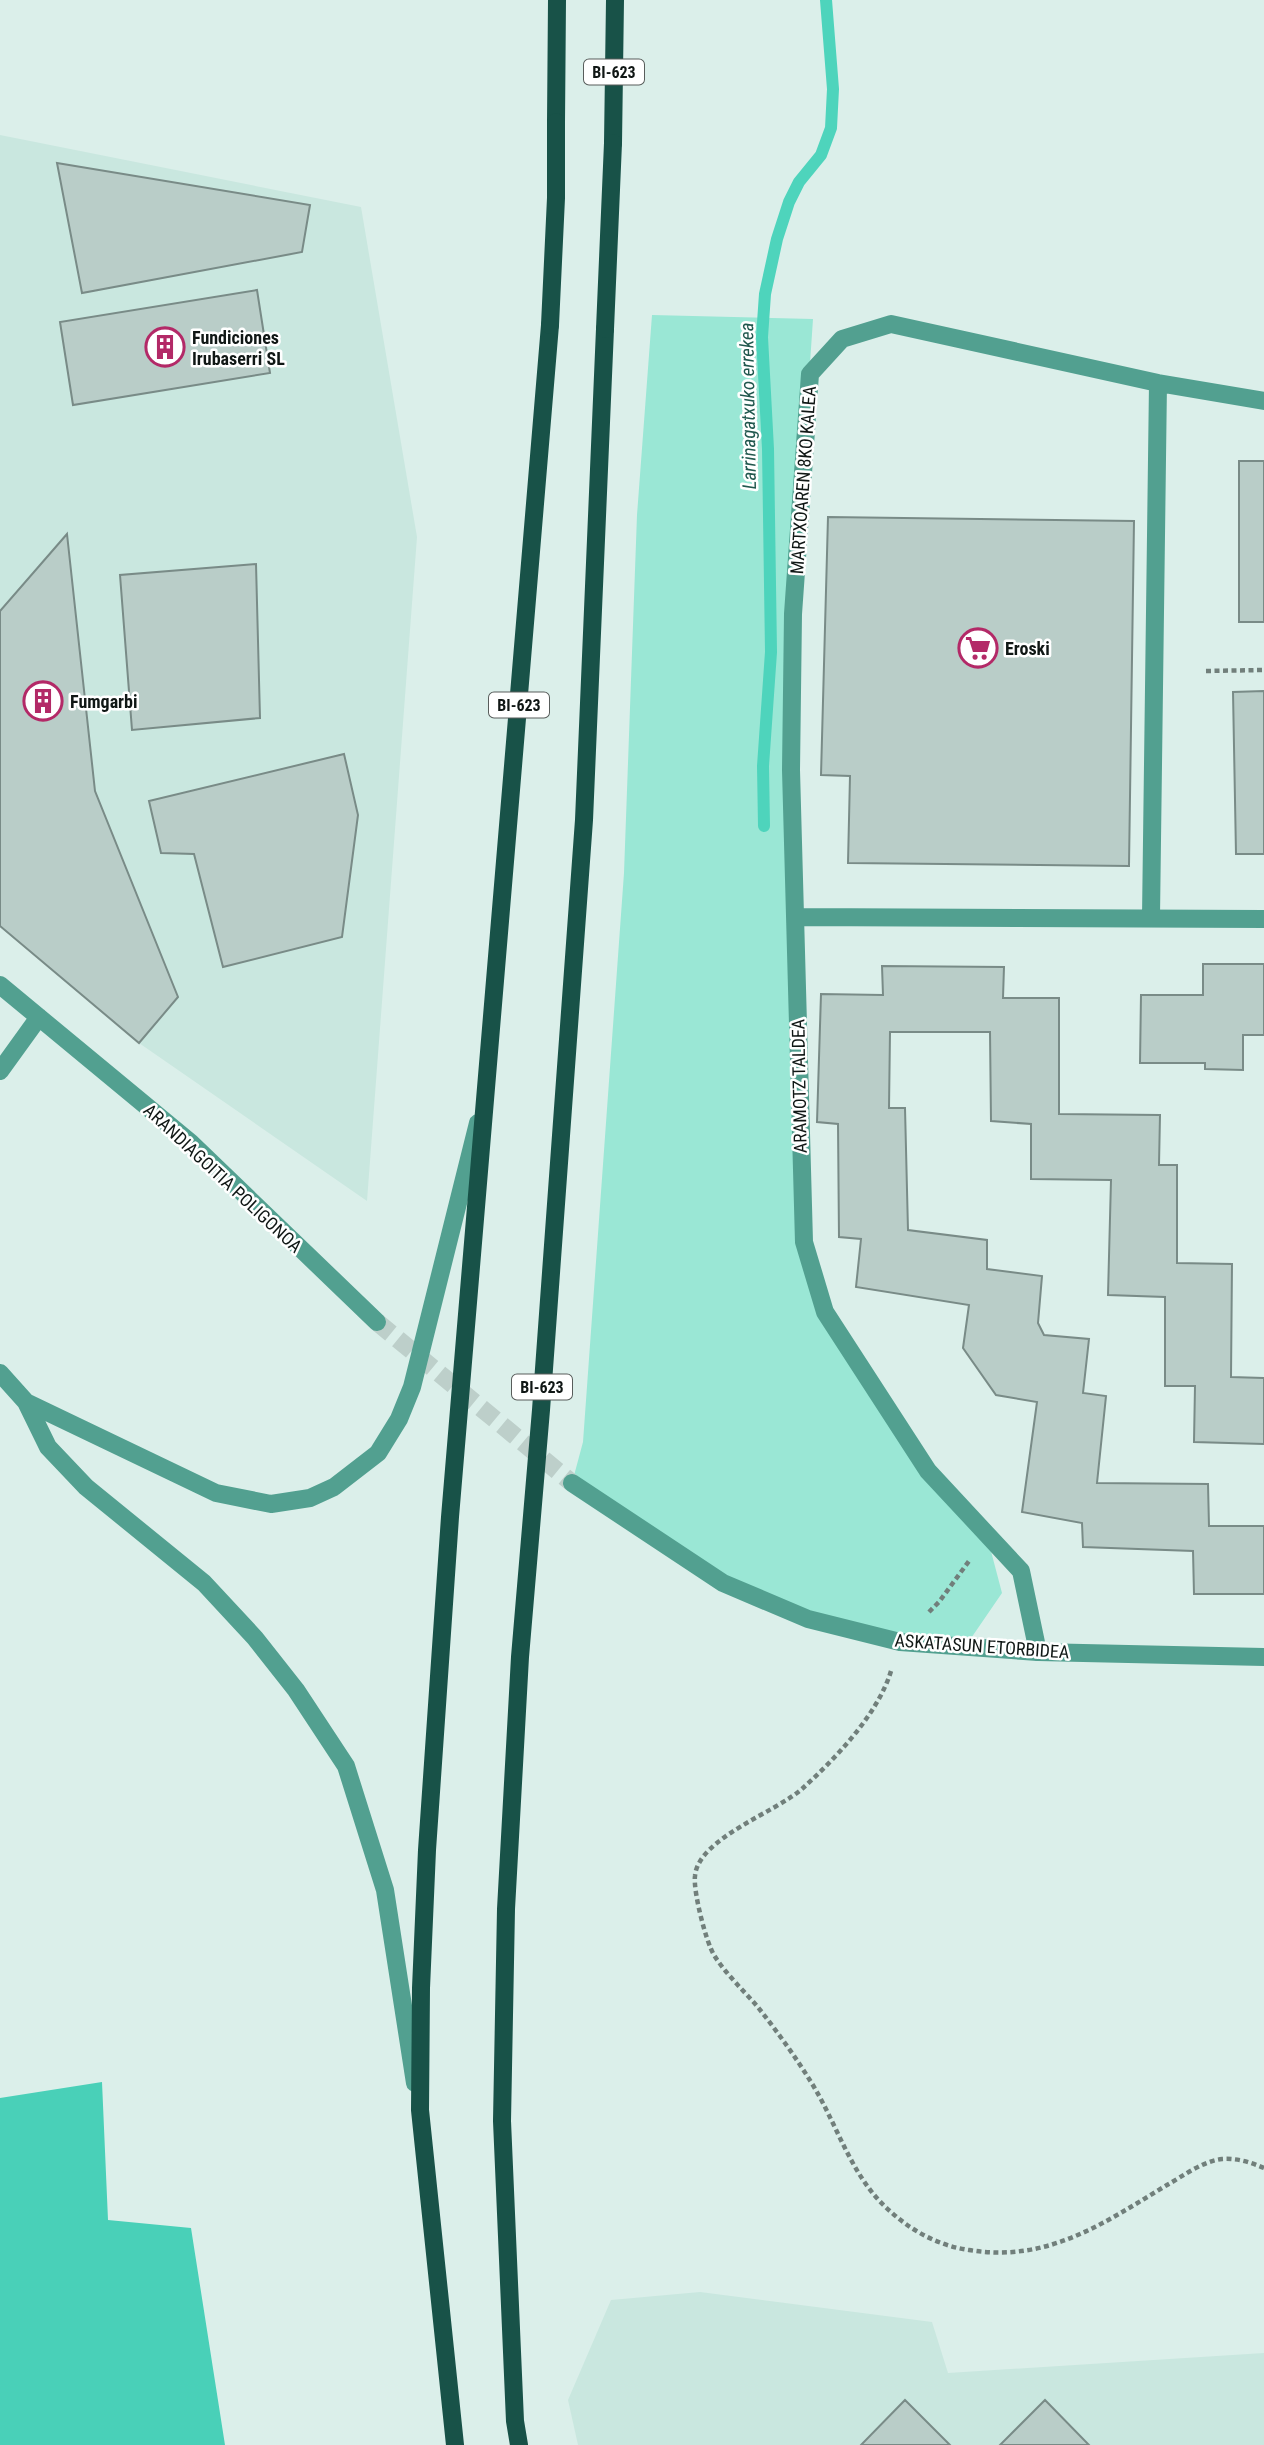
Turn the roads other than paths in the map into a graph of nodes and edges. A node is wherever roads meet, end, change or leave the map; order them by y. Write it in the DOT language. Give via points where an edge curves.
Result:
graph roads {
  1 [pos="557,0"];
  2 [pos="615,0"];
  3 [pos="1158,383"];
  4 [pos="1264,401"];
  5 [pos="796,916"];
  6 [pos="1151,917"];
  7 [pos="1264,919"];
  8 [pos="0,985"];
  9 [pos="39,1017"];
  10 [pos="0,1071"];
  11 [pos="487,1086"];
  12 [pos="377,1322"];
  13 [pos="0,1373"];
  14 [pos="26,1402"];
  15 [pos="572,1483"];
  16 [pos="1038,1652"];
  17 [pos="1264,1657"];
  18 [pos="420,2110"];
  19 [pos="454,2441"];
  20 [pos="519,2445"];
  1 -- 11 [label="main road, BI-623, bridge" via="550,325"];
  2 -- 20 [label="main road, BI-623, bridge" via="584,820 520,1657 506,1909 502,2121"];
  3 -- 4 [label="street, MARTXOAREN 8KO KALEA"];
  3 -- 5 [label="street, MARTXOAREN 8KO KALEA" via="891,324 842,339 810,374 793,614 791,770"];
  3 -- 6 [label="street"];
  5 -- 6 [label="street"];
  5 -- 16 [label="street, ARAMOTZ TALDEA" via="804,1242 821,1300 928,1471 1021,1571"];
  6 -- 7 [label="street"];
  8 -- 9 [label="street, ARANDIAGOITIA POLIGONOA"];
  9 -- 10 [label="street"];
  9 -- 12 [label="street, ARANDIAGOITIA POLIGONOA" via="191,1143"];
  11 -- 14 [label="street" via="412,1388 400,1419 378,1453 334,1487 310,1498 271,1504 216,1493"];
  11 -- 18 [label="main road, BI-623" via="428,1836"];
  13 -- 14 [label="street"];
  14 -- 18 [label="street" via="48,1447 86,1487 204,1583 255,1638 296,1690 345,1766 385,1890"];
  15 -- 16 [label="street, ASKATASUN ETORBIDEA" via="723,1583 808,1619 900,1642"];
  16 -- 17 [label="street, ASKATASUN ETORBIDEA"];
  18 -- 19 [label="main road, BI-623"];
}
